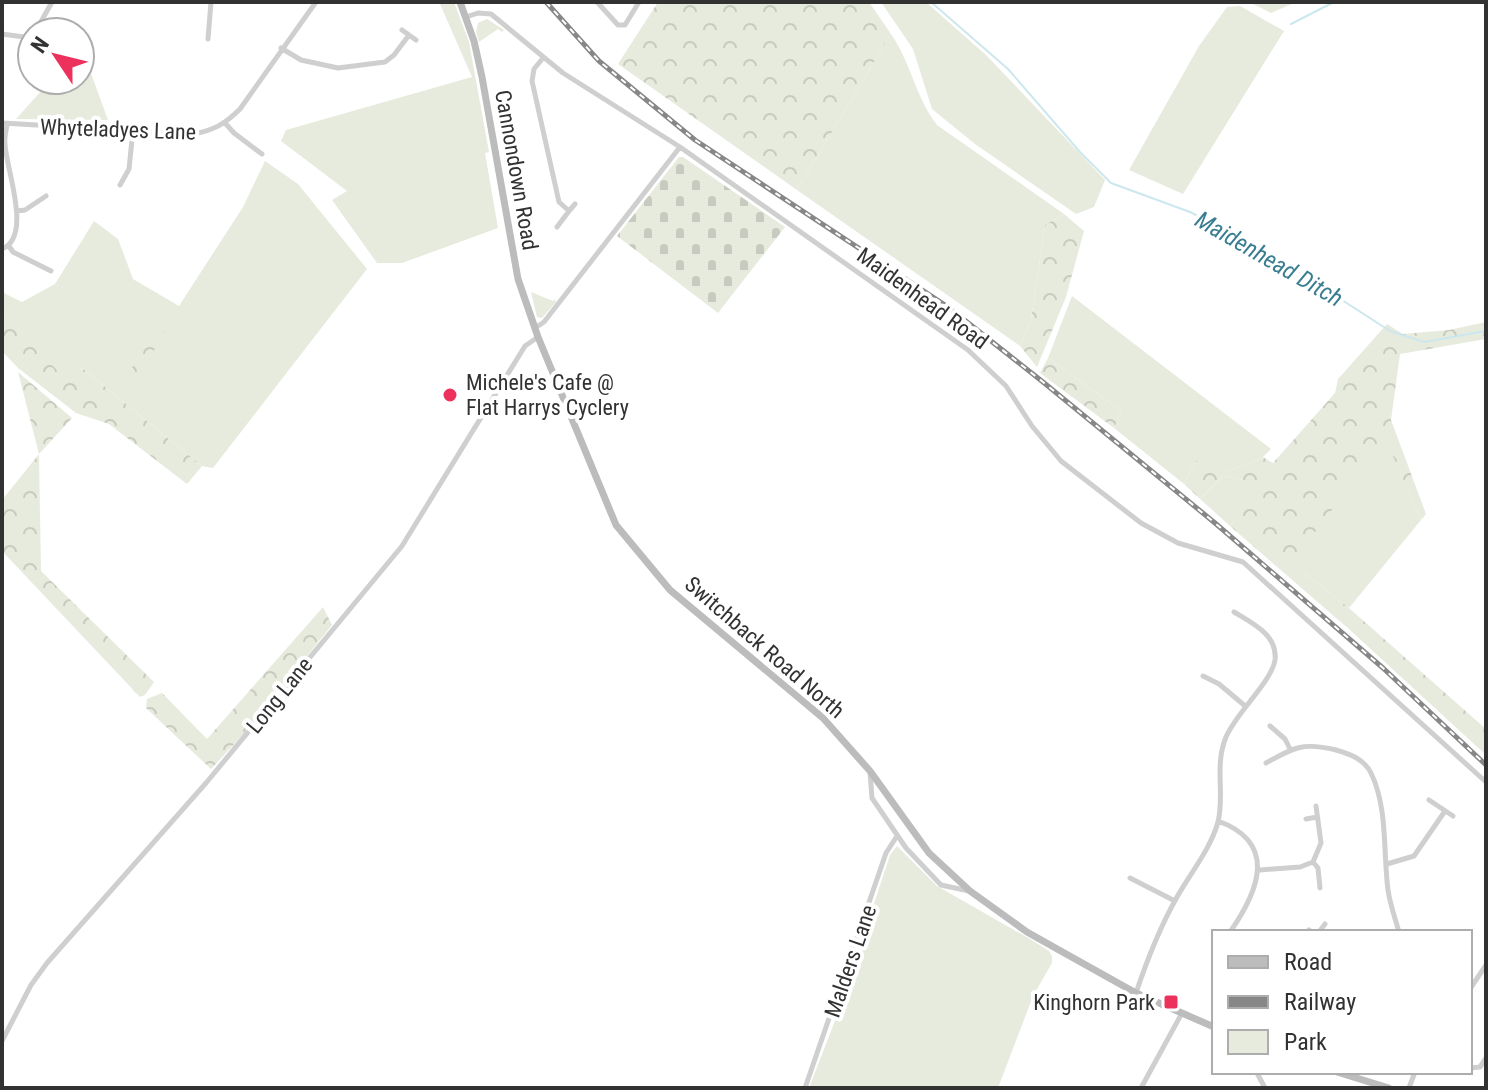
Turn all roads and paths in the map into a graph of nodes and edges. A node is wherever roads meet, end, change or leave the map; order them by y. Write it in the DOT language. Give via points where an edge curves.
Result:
graph roads {
  1 [pos="52,2"];
  2 [pos="211,2"];
  3 [pos="316,2"];
  4 [pos="460,2"];
  5 [pos="597,2"];
  6 [pos="639,2"];
  7 [pos="466,17"];
  8 [pos="402,30"];
  9 [pos="2,34"];
  10 [pos="409,35"];
  11 [pos="208,39"];
  12 [pos="416,40"];
  13 [pos="281,48"];
  14 [pos="543,58"];
  15 [pos="225,123"];
  16 [pos="5,124"];
  17 [pos="133,130"];
  18 [pos="680,147"];
  19 [pos="262,154"];
  20 [pos="120,185"];
  21 [pos="46,196"];
  22 [pos="575,204"];
  23 [pos="17,211"];
  24 [pos="569,211"];
  25 [pos="557,227"];
  26 [pos="5,248"];
  27 [pos="51,271"];
  28 [pos="534,328"];
  29 [pos="538,337"];
  30 [pos="1234,612"];
  31 [pos="1203,676"];
  32 [pos="1244,705"];
  33 [pos="1270,726"];
  34 [pos="1290,749"];
  35 [pos="1266,763"];
  36 [pos="870,771"];
  37 [pos="1486,782"];
  38 [pos="1429,800"];
  39 [pos="1316,806"];
  40 [pos="1445,811"];
  41 [pos="1453,816"];
  42 [pos="1317,817"];
  43 [pos="1306,819"];
  44 [pos="1218,821"];
  45 [pos="897,836"];
  46 [pos="1313,862"];
  47 [pos="1387,864"];
  48 [pos="1260,870"];
  49 [pos="1130,878"];
  50 [pos="1320,888"];
  51 [pos="970,891"];
  52 [pos="1175,901"];
  53 [pos="1325,924"];
  54 [pos="1232,930"];
  55 [pos="1320,930"];
  56 [pos="1398,930"];
  57 [pos="1486,965"];
  58 [pos="1472,986"];
  59 [pos="1136,993"];
  60 [pos="1182,1013"];
  61 [pos="1212,1026"];
  62 [pos="2,1041"];
  63 [pos="1344,1074"];
  64 [pos="805,1088"];
  65 [pos="1141,1088"];
  66 [pos="1389,1088"];
  1 -- 9 [label="street" via="38,27 24,37"];
  2 -- 11 [label="street"];
  3 -- 13 [label="street, Whyteladyes Lane"];
  4 -- 7 [label="main road"];
  5 -- 6 [label="street" via="618,25 625,25"];
  7 -- 14 [label="street, Maidenhead Road" via="491,14"];
  7 -- 28 [label="main road, Cannondown Road" via="482,77 518,279"];
  8 -- 10 [label="street"];
  10 -- 12 [label="street"];
  10 -- 13 [label="street" via="385,62 338,68 301,60"];
  13 -- 15 [label="street, Whyteladyes Lane"];
  14 -- 18 [label="street, Maidenhead Road"];
  14 -- 24 [label="street" via="532,81 559,202"];
  15 -- 17 [label="street, Whyteladyes Lane" via="194,134"];
  15 -- 19 [label="street"];
  16 -- 17 [label="street, Whyteladyes Lane"];
  16 -- 23 [label="street"];
  17 -- 20 [label="street" via="129,169"];
  18 -- 28 [label="street" via="544,322"];
  18 -- 37 [label="street, Maidenhead Road" via="968,350 1006,386 1061,461 1108,499 1178,543 1243,562"];
  21 -- 23 [label="street"];
  22 -- 24 [label="street"];
  23 -- 26 [label="street" via="15,237"];
  24 -- 25 [label="street"];
  26 -- 27 [label="street"];
  28 -- 29 [label="main road, Switchback Road North"];
  29 -- 36 [label="main road, Switchback Road North" via="616,525 670,590 823,718"];
  29 -- 62 [label="street, Long Lane" via="525,346 402,546 206,783 47,963"];
  30 -- 32 [label="street" via="1262,630 1273,643 1275,659 1271,673"];
  31 -- 32 [label="street"];
  32 -- 44 [label="street" via="1225,738 1218,769"];
  33 -- 34 [label="street"];
  34 -- 35 [label="street"];
  34 -- 47 [label="street" via="1310,744 1350,754 1371,772"];
  36 -- 45 [label="street" via="872,798"];
  36 -- 51 [label="main road, Switchback Road North" via="929,853"];
  38 -- 40 [label="street"];
  39 -- 42 [label="street"];
  40 -- 41 [label="street"];
  40 -- 47 [label="street" via="1414,856"];
  42 -- 43 [label="street"];
  42 -- 46 [label="street" via="1321,843"];
  44 -- 48 [label="street" via="1245,837"];
  44 -- 52 [label="street"];
  45 -- 51 [label="street" via="941,885"];
  45 -- 64 [label="street, Malders Lane" via="886,853"];
  46 -- 48 [label="street"];
  46 -- 50 [label="street"];
  47 -- 56 [label="street"];
  48 -- 54 [label="street"];
  49 -- 52 [label="street"];
  51 -- 59 [label="main road, Switchback Road North" via="1027,932"];
  52 -- 59 [label="street"];
  53 -- 55 [label="street"];
  57 -- 58 [label="street"];
  59 -- 60 [label="main road, Switchback Road North"];
  60 -- 61 [label="main road, Switchback Road North"];
  60 -- 65 [label="street"];
  63 -- 66 [label="main road"];
}
